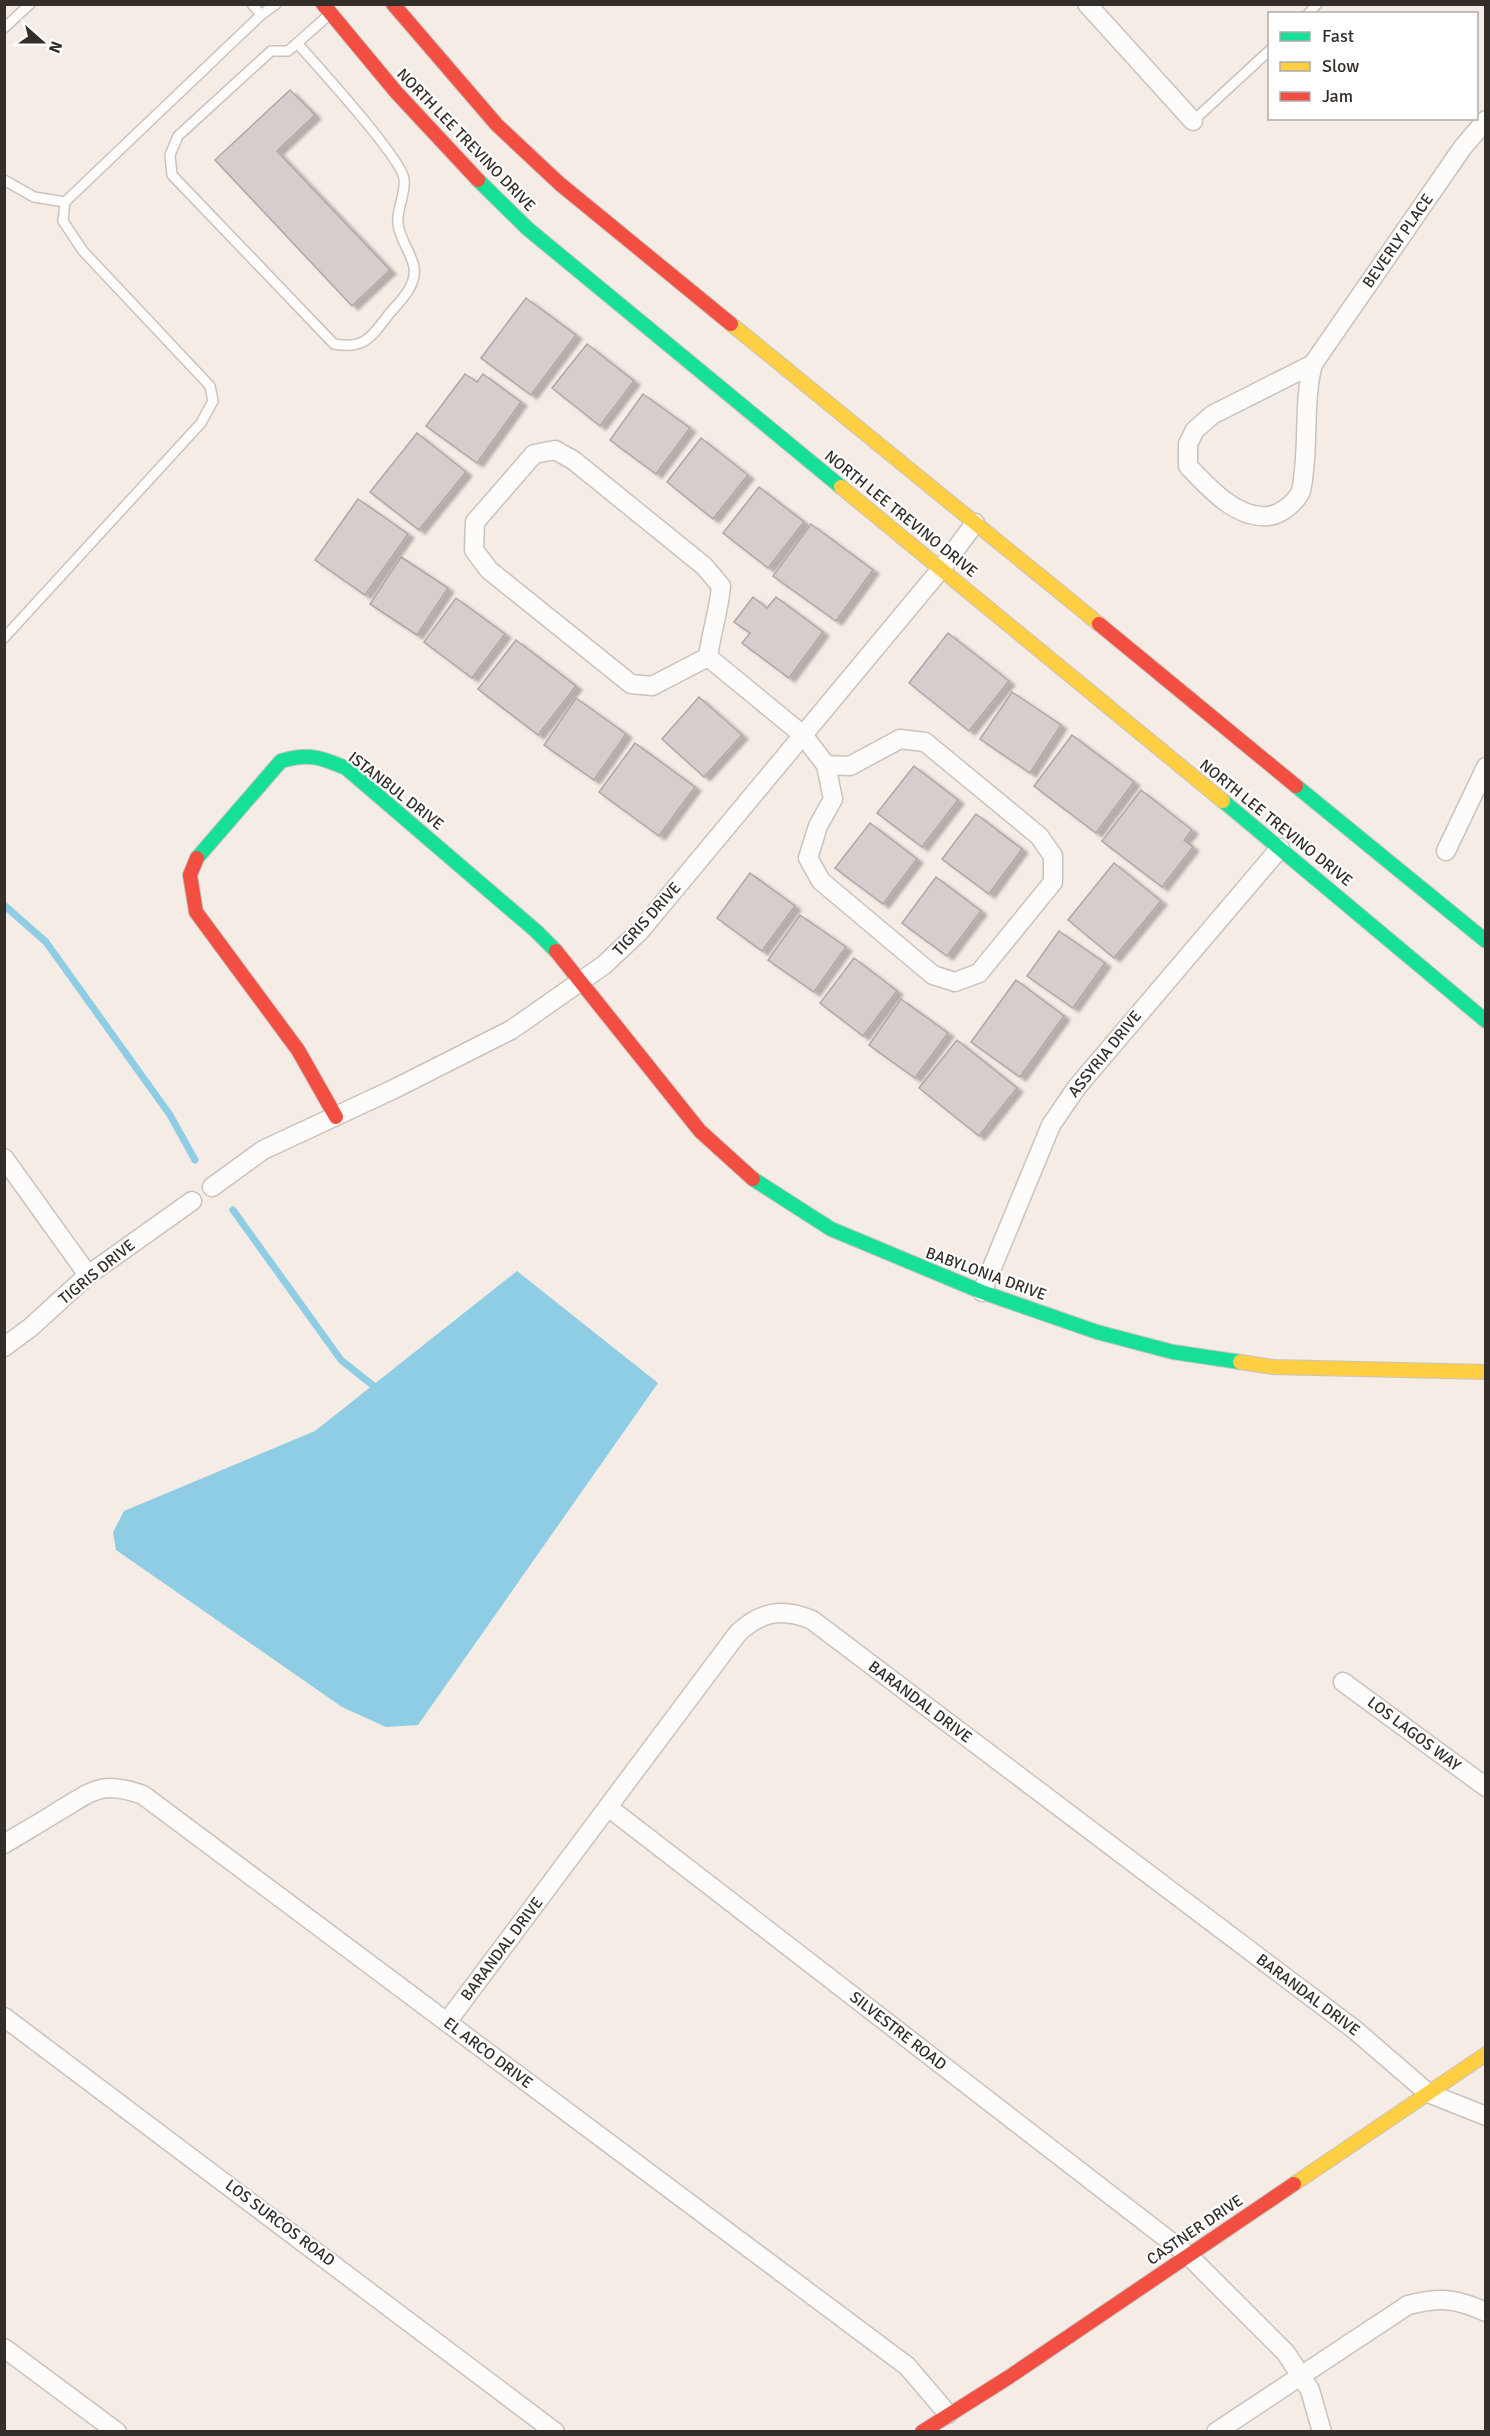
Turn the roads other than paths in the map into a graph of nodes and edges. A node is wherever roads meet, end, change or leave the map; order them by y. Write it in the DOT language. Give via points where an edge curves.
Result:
graph roads {
  1 [pos="30,4"];
  2 [pos="252,4"];
  3 [pos="276,4"];
  4 [pos="393,4"];
  5 [pos="1087,4"];
  6 [pos="327,9"];
  7 [pos="261,15"];
  8 [pos="4,28"];
  9 [pos="297,43"];
  10 [pos="1268,51"];
  11 [pos="1485,120"];
  12 [pos="1193,122"];
  13 [pos="5,179"];
  14 [pos="65,201"];
  15 [pos="1313,364"];
  16 [pos="975,523"];
  17 [pos="941,569"];
  18 [pos="4,638"];
  19 [pos="708,657"];
  20 [pos="803,735"];
  21 [pos="826,765"];
  22 [pos="1485,767"];
  23 [pos="1280,848"];
  24 [pos="1446,851"];
  25 [pos="1485,941"];
  26 [pos="582,981"];
  27 [pos="1485,1021"];
  28 [pos="336,1117"];
  29 [pos="4,1158"];
  30 [pos="212,1187"];
  31 [pos="192,1201"];
  32 [pos="88,1275"];
  33 [pos="982,1292"];
  34 [pos="4,1347"];
  35 [pos="1485,1372"];
  36 [pos="1343,1682"];
  37 [pos="1485,1787"];
  38 [pos="608,1807"];
  39 [pos="4,1844"];
  40 [pos="4,2017"];
  41 [pos="447,2022"];
  42 [pos="1485,2054"];
  43 [pos="1428,2093"];
  44 [pos="1485,2116"];
  45 [pos="1188,2255"];
  46 [pos="1485,2312"];
  47 [pos="4,2348"];
  48 [pos="1300,2374"];
  49 [pos="948,2414"];
  50 [pos="117,2432"];
  51 [pos="555,2432"];
  52 [pos="922,2432"];
  53 [pos="1216,2432"];
  54 [pos="1322,2432"];
  1 -- 8 [label="lane"];
  2 -- 7 [label="lane"];
  3 -- 7 [label="lane"];
  4 -- 16 [label="main road, NORTH LEE TREVINO DRIVE" via="497,125 560,184"];
  5 -- 12 [label="street"];
  6 -- 9 [label="lane"];
  6 -- 17 [label="main road, NORTH LEE TREVINO DRIVE" via="400,100 528,229"];
  7 -- 14 [label="lane"];
  9 -- 9 [label="lane" via="288,51 271,51 178,136 170,154 172,175 334,344 351,347 370,339 411,287 414,267 397,222 404,179 380,141"];
  10 -- 12 [label="lane"];
  11 -- 15 [label="street, BEVERLY PLACE"];
  13 -- 14 [label="lane" via="34,197"];
  14 -- 18 [label="lane" via="63,221 83,251 210,386 213,401 201,423"];
  15 -- 15 [label="street, BEVERLY PLACE" via="1212,415 1195,430 1188,444 1188,466 1237,509 1258,517 1277,515 1301,492"];
  16 -- 17 [label="street, TIGRIS DRIVE"];
  16 -- 25 [label="main road, NORTH LEE TREVINO DRIVE"];
  17 -- 20 [label="street, TIGRIS DRIVE"];
  17 -- 23 [label="main road, NORTH LEE TREVINO DRIVE"];
  19 -- 19 [label="street" via="721,586 704,566 573,460 555,450 534,454 475,522 474,550 489,570 631,684 652,686"];
  19 -- 20 [label="street"];
  20 -- 21 [label="street"];
  20 -- 26 [label="street, TIGRIS DRIVE" via="640,932"];
  21 -- 21 [label="street" via="833,799 818,826 808,858 821,881 933,975 955,982 980,973 1053,882 1053,856 1039,836 925,742 900,739 850,766"];
  22 -- 24 [label="street"];
  23 -- 27 [label="main road, NORTH LEE TREVINO DRIVE"];
  23 -- 33 [label="street, ASSYRIA DRIVE" via="1077,1086 1051,1125"];
  26 -- 28 [label="street, TIGRIS DRIVE" via="511,1030"];
  26 -- 28 [label="main road, ISTANBUL DRIVE" via="536,931 346,768 319,757 301,755 281,761 199,854 190,875 196,912 298,1050"];
  26 -- 33 [label="main road, BABYLONIA DRIVE" via="700,1131 745,1174 831,1229"];
  28 -- 30 [label="street, TIGRIS DRIVE" via="263,1150"];
  29 -- 32 [label="street"];
  31 -- 32 [label="street, TIGRIS DRIVE"];
  32 -- 34 [label="street, TIGRIS DRIVE"];
  33 -- 35 [label="main road, BABYLONIA DRIVE" via="1097,1332 1184,1354 1273,1367"];
  36 -- 37 [label="street, LOS LAGOS WAY"];
  38 -- 41 [label="street, BARANDAL DRIVE"];
  38 -- 43 [label="street, BARANDAL DRIVE" via="738,1633 766,1614 795,1613 812,1620 1355,2030"];
  38 -- 45 [label="street, SILVESTRE ROAD"];
  39 -- 41 [label="street, EL ARCO DRIVE" via="89,1791 126,1788 143,1795"];
  40 -- 51 [label="street, LOS SURCOS ROAD"];
  41 -- 49 [label="street, EL ARCO DRIVE" via="907,2366"];
  42 -- 43 [label="main road, CASTNER DRIVE"];
  43 -- 44 [label="street, BARANDAL DRIVE"];
  43 -- 45 [label="main road, CASTNER DRIVE"];
  45 -- 48 [label="street, SILVESTRE ROAD" via="1286,2354"];
  45 -- 49 [label="main road, CASTNER DRIVE"];
  46 -- 48 [label="street" via="1464,2302 1436,2298 1408,2305"];
  47 -- 50 [label="street"];
  48 -- 53 [label="street"];
  48 -- 54 [label="street, SILVESTRE ROAD" via="1310,2390"];
  49 -- 52 [label="main road, CASTNER DRIVE"];
}
